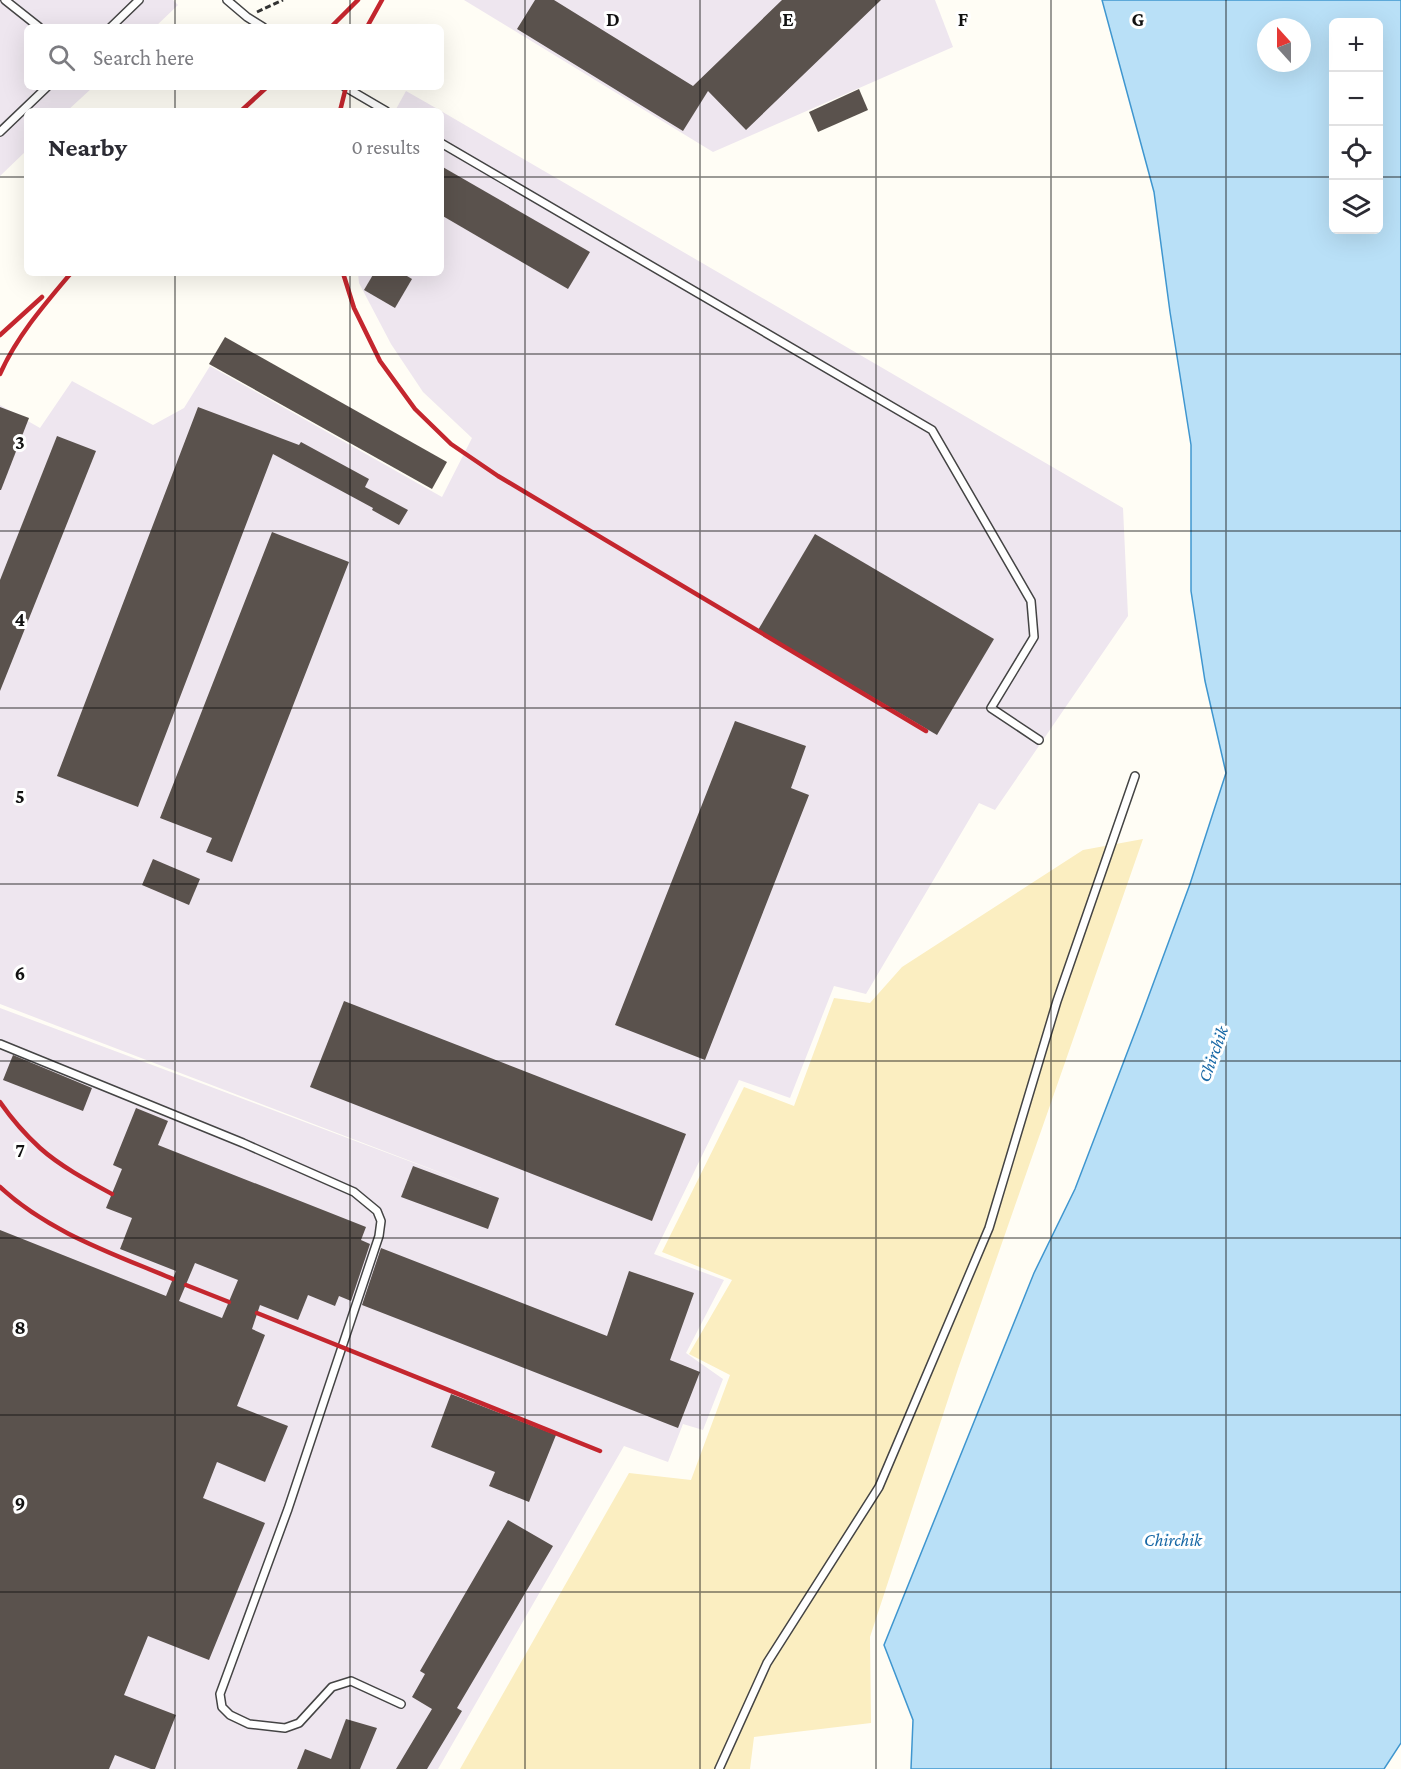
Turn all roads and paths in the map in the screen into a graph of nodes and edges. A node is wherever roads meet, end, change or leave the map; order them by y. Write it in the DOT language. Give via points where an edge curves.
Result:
graph roads {
  1 [pos="5,0"];
  2 [pos="139,0"];
  3 [pos="227,0"];
  4 [pos="283,0"];
  5 [pos="247,17"];
  6 [pos="35,24"];
  7 [pos="114,24"];
  8 [pos="258,24"];
  9 [pos="44,90"];
  10 [pos="350,90"];
  11 [pos="25,108"];
  12 [pos="381,108"];
  13 [pos="24,109"];
  14 [pos="0,132"];
  15 [pos="444,145"];
  16 [pos="1039,740"];
  17 [pos="1135,776"];
  18 [pos="0,1044"];
  19 [pos="400,1704"];
  20 [pos="719,1769"];
  1 -- 6 [label="lane"];
  2 -- 7 [label="lane"];
  3 -- 5 [label="lane"];
  4 -- 5 [label="path"];
  5 -- 8 [label="lane"];
  9 -- 11 [label="lane"];
  10 -- 12 [label="lane"];
  13 -- 14 [label="lane"];
  15 -- 16 [label="lane" via="932,430 1031,601 1034,637 991,708"];
  17 -- 20 [label="lane" via="1057,1001 989,1228 879,1487 767,1663"];
  18 -- 19 [label="lane" via="273,1156 354,1192 377,1211 381,1221 379,1236 288,1509 220,1694 222,1707 230,1715 249,1724 285,1728 299,1723 332,1687 351,1681"];
}
